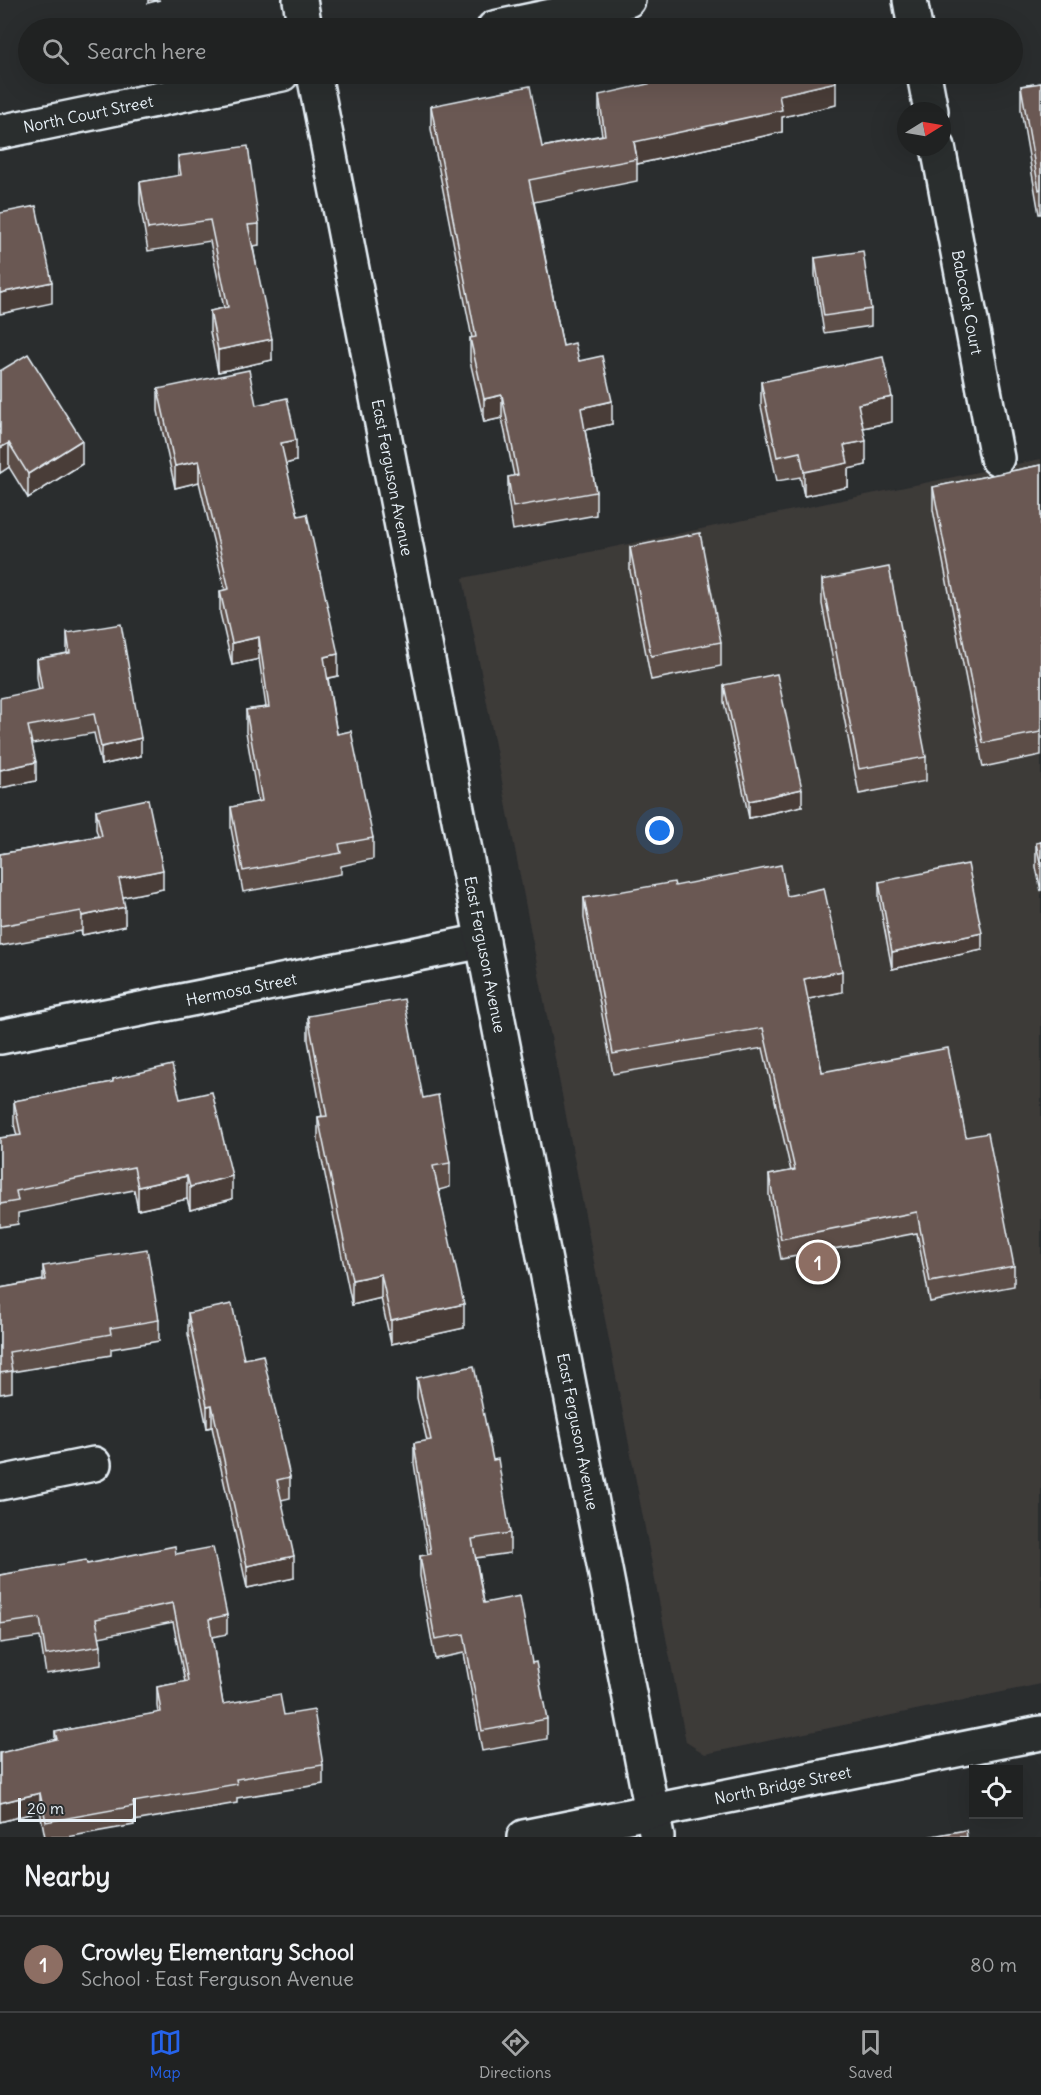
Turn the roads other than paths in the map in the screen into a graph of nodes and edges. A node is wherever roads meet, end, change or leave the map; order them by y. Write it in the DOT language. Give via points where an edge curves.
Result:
graph roads {
  1 [pos="300,0"];
  2 [pos="628,0"];
  3 [pos="910,0"];
  4 [pos="303,18"];
  5 [pos="542,18"];
  6 [pos="913,18"];
  7 [pos="233,84"];
  8 [pos="316,84"];
  9 [pos="926,84"];
  10 [pos="929,102"];
  11 [pos="0,132"];
  12 [pos="940,156"];
  13 [pos="997,458"];
  14 [pos="483,941"];
  15 [pos="0,1036"];
  16 [pos="94,1464"];
  17 [pos="0,1483"];
  18 [pos="1041,1733"];
  19 [pos="654,1824"];
  20 [pos="524,1837"];
  1 -- 4 [label="street"];
  2 -- 5 [label="street"];
  3 -- 6 [label="street"];
  7 -- 11 [label="street, North Court Street"];
  8 -- 14 [label="street, East Ferguson Avenue"];
  9 -- 10 [label="street"];
  12 -- 13 [label="street, Babcock Court"];
  14 -- 15 [label="street, Hermosa Street"];
  14 -- 19 [label="street, East Ferguson Avenue"];
  16 -- 17 [label="street"];
  18 -- 19 [label="street, North Bridge Street"];
  19 -- 20 [label="street, North Bridge Street"];
}
